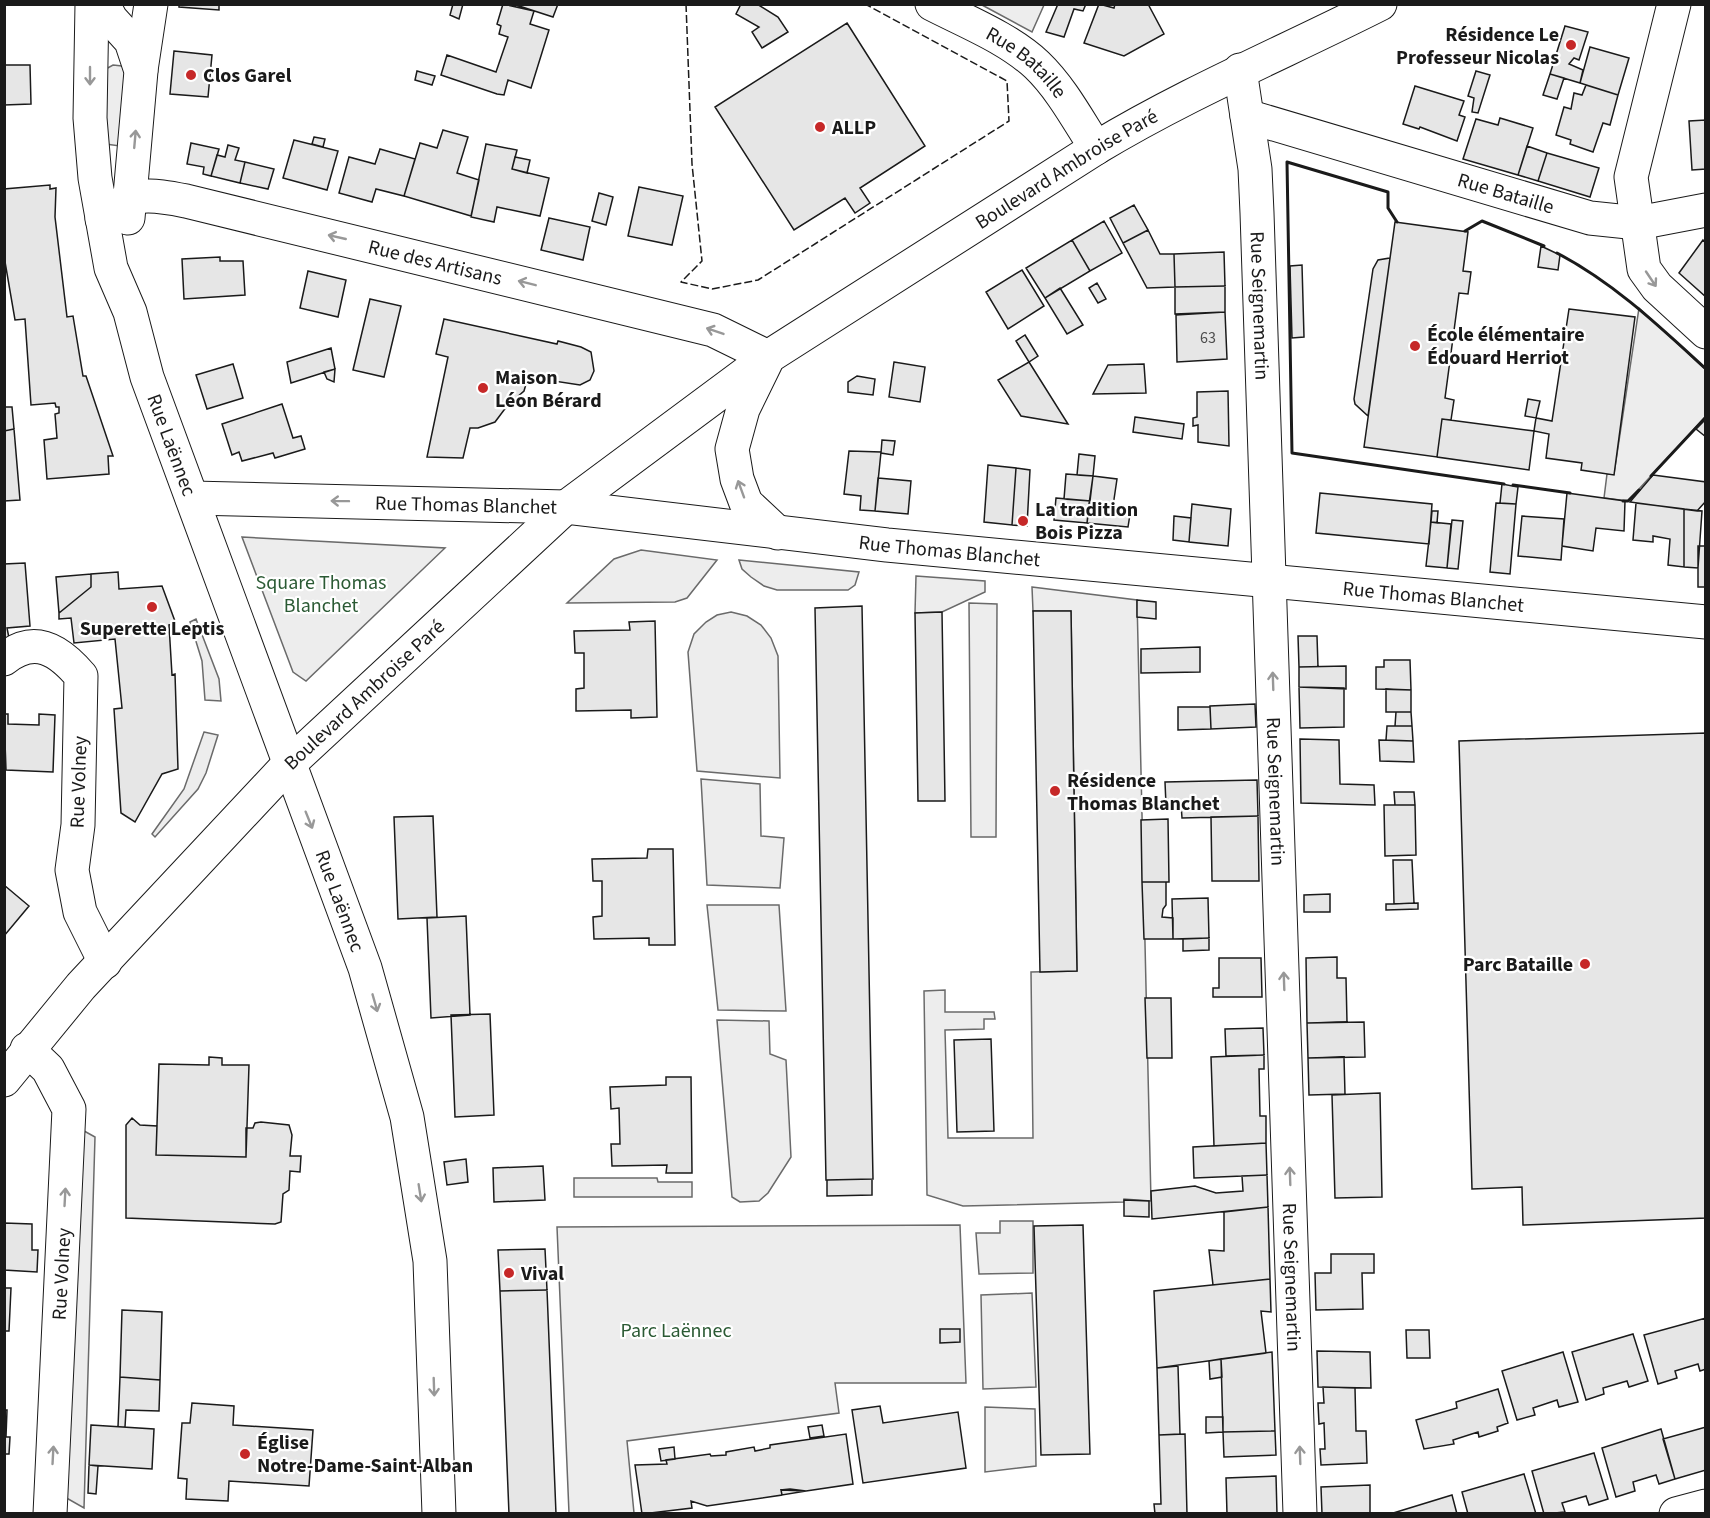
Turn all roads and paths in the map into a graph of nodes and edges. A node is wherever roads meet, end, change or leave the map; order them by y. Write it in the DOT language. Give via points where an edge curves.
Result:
graph roads {
  1 [pos="932,4"];
  2 [pos="1380,4"];
  3 [pos="1674,4"];
  4 [pos="99,12"];
  5 [pos="150,14"];
  6 [pos="1240,70"];
  7 [pos="141,71"];
  8 [pos="1247,116"];
  9 [pos="1096,148"];
  10 [pos="131,197"];
  11 [pos="1706,210"];
  12 [pos="102,219"];
  13 [pos="1638,223"];
  14 [pos="130,312"];
  15 [pos="1706,332"];
  16 [pos="768,357"];
  17 [pos="192,498"];
  18 [pos="566,507"];
  19 [pos="778,533"];
  20 [pos="1270,580"];
  21 [pos="1706,622"];
  22 [pos="4,659"];
  23 [pos="288,765"];
  24 [pos="105,962"];
  25 [pos="27,1049"];
  26 [pos="4,1080"];
  27 [pos="1706,1506"];
  28 [pos="50,1514"];
  29 [pos="439,1514"];
  30 [pos="1300,1514"];
  31 [pos="1676,1514"];
  1 -- 9 [label="street, Rue Bataille" via="1001,40 1036,65"];
  2 -- 6 [label="street, Boulevard Ambroise Paré" via="1298,46"];
  3 -- 13 [label="street" via="1631,177"];
  4 -- 5 [label="street"];
  4 -- 7 [label="street, Rue Laënnec" via="131,41"];
  4 -- 12 [label="street, Rue Laënnec, one-way" via="90,118"];
  5 -- 7 [label="street"];
  6 -- 8 [label="street, Rue Seignemartin"];
  6 -- 9 [label="street, Boulevard Ambroise Paré"];
  10 -- 7 [label="street, Rue Laënnec, one-way"];
  8 -- 13 [label="street, Rue Bataille" via="1590,219"];
  8 -- 20 [label="street, Rue Seignemartin" via="1255,180"];
  9 -- 16 [label="street, Boulevard Ambroise Paré"];
  10 -- 12 [label="street"];
  10 -- 14 [label="street, Rue Laënnec" via="127,229"];
  16 -- 10 [label="street, Rue des Artisans, one-way" via="713,330 186,201 159,196"];
  11 -- 13 [label="street, Rue Bataille"];
  12 -- 14 [label="street, Rue Laënnec" via="111,268"];
  13 -- 15 [label="street, one-way" via="1644,269 1657,288"];
  14 -- 17 [label="street, Rue Laënnec" via="147,377"];
  16 -- 18 [label="street, Boulevard Ambroise Paré"];
  19 -- 16 [label="street, one-way" via="746,503 732,449 744,410"];
  18 -- 17 [label="street, Rue Thomas Blanchet, one-way"];
  17 -- 23 [label="street, Rue Laënnec"];
  18 -- 19 [label="street, Rue Thomas Blanchet"];
  18 -- 23 [label="street, Boulevard Ambroise Paré"];
  19 -- 20 [label="street, Rue Thomas Blanchet"];
  20 -- 21 [label="street, Rue Thomas Blanchet"];
  30 -- 20 [label="street, Rue Seignemartin, one-way"];
  22 -- 24 [label="street, Rue Volney" via="16,649 31,645 47,648 67,660 81,676 78,825 72,870 80,912"];
  23 -- 24 [label="street, Boulevard Ambroise Paré"];
  23 -- 29 [label="street, Rue Laënnec, one-way" via="365,968 407,1117 430,1261"];
  24 -- 25 [label="street, Boulevard Ambroise Paré"];
  25 -- 26 [label="street, Boulevard Ambroise Paré"];
  28 -- 25 [label="street, Rue Volney, one-way" via="69,1109 48,1069"];
  27 -- 31 [label="street"];
}
